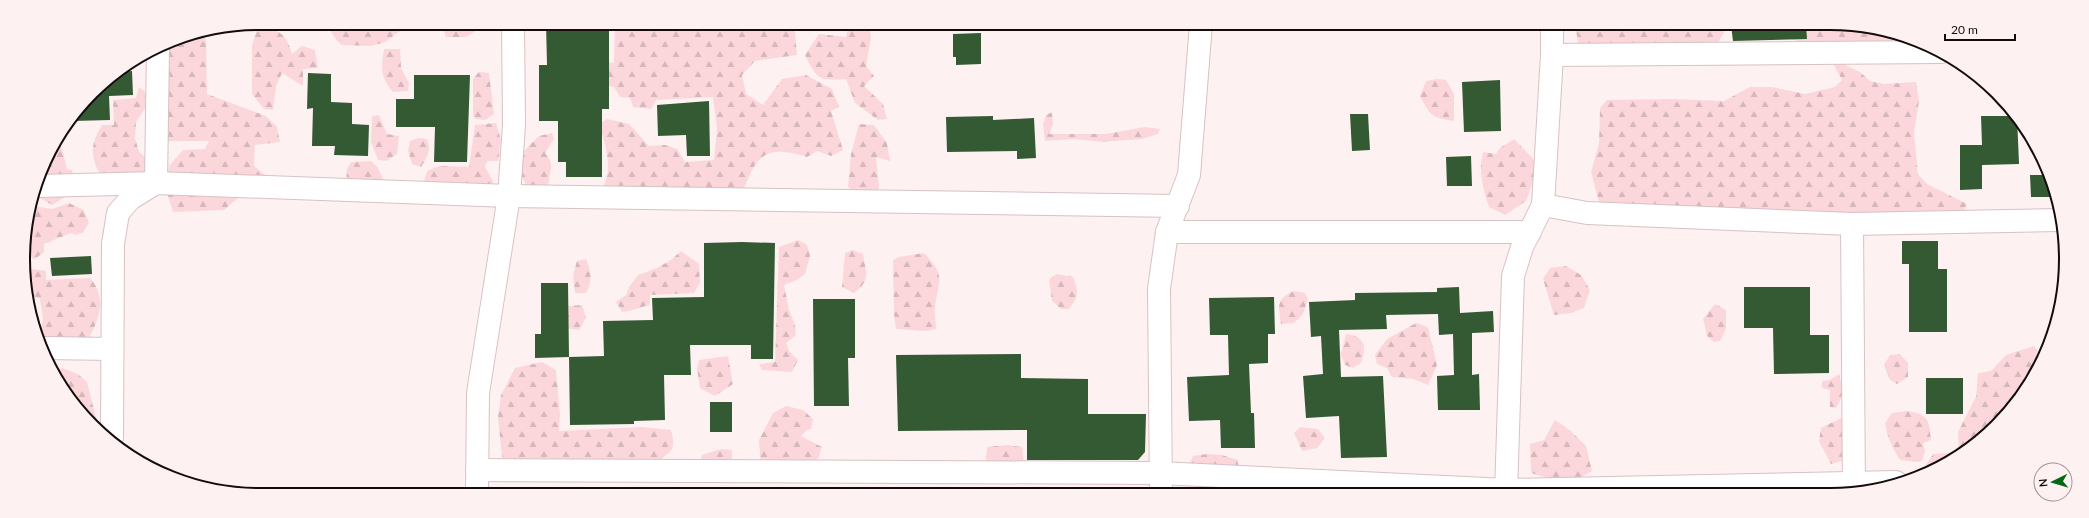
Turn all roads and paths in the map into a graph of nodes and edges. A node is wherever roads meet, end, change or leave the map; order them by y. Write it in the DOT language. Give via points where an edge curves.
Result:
graph roads {
  1 [pos="513,30"];
  2 [pos="1201,30"];
  3 [pos="1552,30"];
  4 [pos="1910,47"];
  5 [pos="1921,49"];
  6 [pos="158,54"];
  7 [pos="1552,55"];
  8 [pos="156,183"];
  9 [pos="42,186"];
  10 [pos="509,196"];
  11 [pos="1542,205"];
  12 [pos="1178,206"];
  13 [pos="2056,220"];
  14 [pos="1852,224"];
  15 [pos="1167,232"];
  16 [pos="1530,232"];
  17 [pos="48,348"];
  18 [pos="112,349"];
  19 [pos="112,434"];
  20 [pos="477,470"];
  21 [pos="1160,483"];
  22 [pos="1854,487"];
  23 [pos="477,488"];
  24 [pos="1352,488"];
  25 [pos="1506,488"];
  1 -- 10 [label="street" via="514,126"];
  2 -- 12 [label="street" via="1189,176"];
  3 -- 7 [label="street"];
  4 -- 5 [label="street"];
  4 -- 7 [label="street"];
  6 -- 8 [label="street"];
  7 -- 11 [label="street"];
  8 -- 9 [label="street"];
  8 -- 10 [label="street"];
  8 -- 18 [label="street" via="130,199 118,213 113,244"];
  10 -- 12 [label="street"];
  10 -- 20 [label="street" via="478,393"];
  11 -- 14 [label="street" via="1587,213"];
  11 -- 16 [label="street"];
  12 -- 15 [label="street"];
  13 -- 14 [label="street"];
  14 -- 22 [label="street"];
  15 -- 16 [label="street"];
  15 -- 21 [label="street" via="1159,289"];
  16 -- 25 [label="street" via="1522,247 1513,276"];
  17 -- 18 [label="street"];
  18 -- 19 [label="street"];
  20 -- 21 [label="street"];
  20 -- 23 [label="street"];
  21 -- 24 [label="street"];
}
